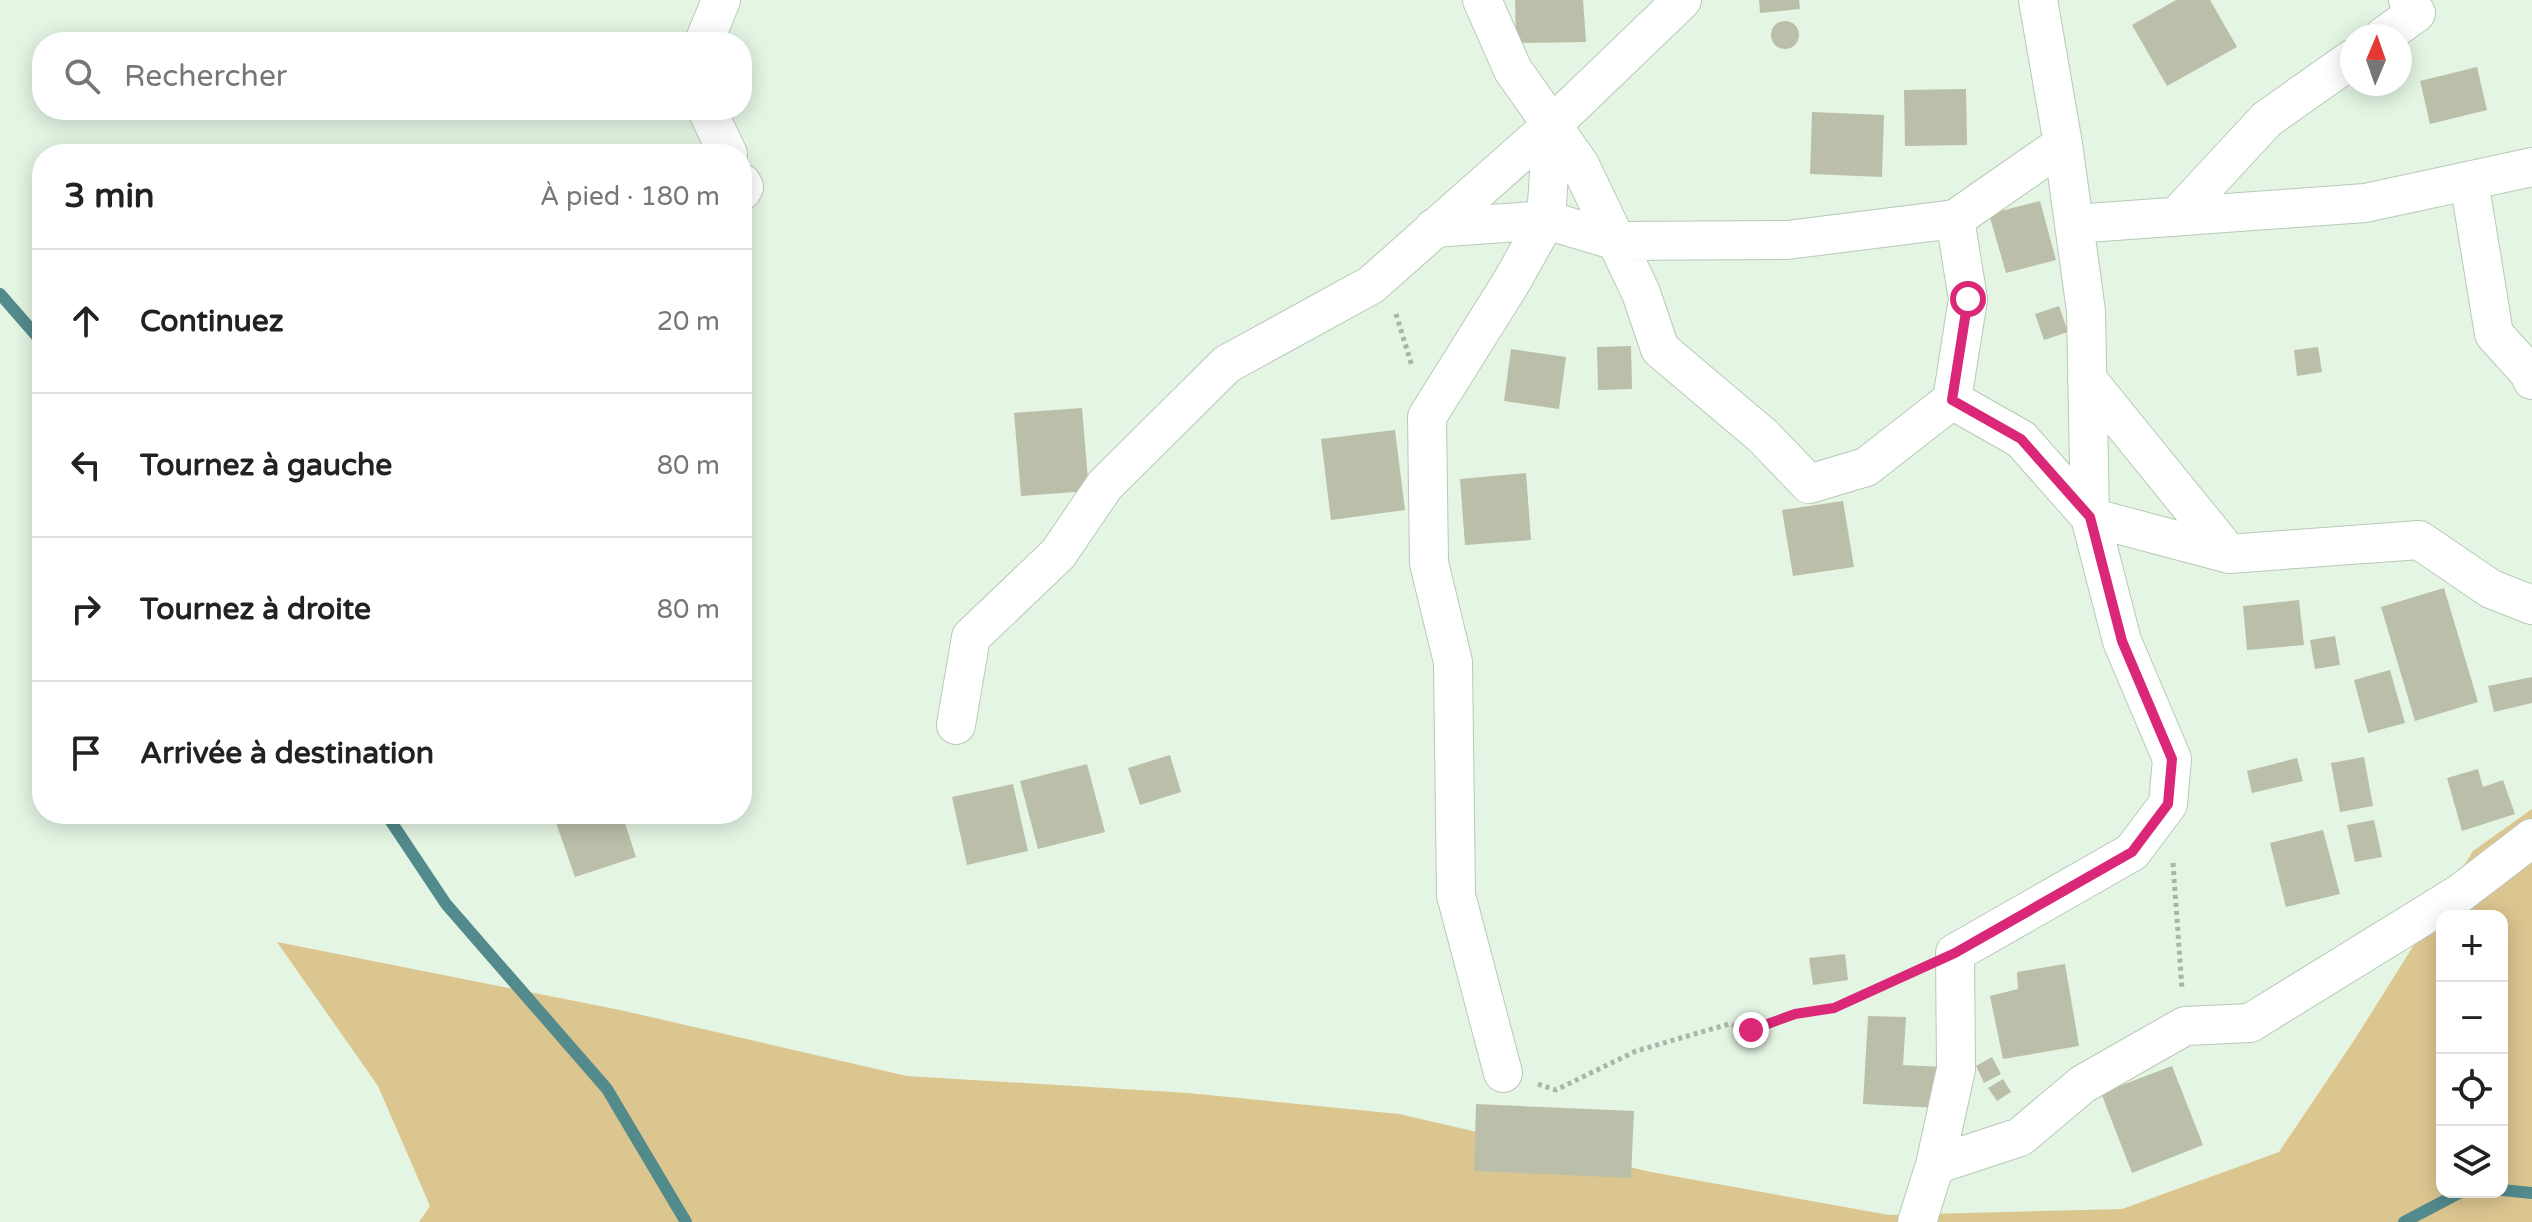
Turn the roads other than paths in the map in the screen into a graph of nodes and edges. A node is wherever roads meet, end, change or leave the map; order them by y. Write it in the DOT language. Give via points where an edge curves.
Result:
graph roads {
  1 [pos="721,0"];
  2 [pos="1482,0"];
  3 [pos="1682,0"];
  4 [pos="2038,0"];
  5 [pos="2408,0"];
  6 [pos="2401,24"];
  7 [pos="708,32"];
  8 [pos="2340,67"];
  9 [pos="712,120"];
  10 [pos="1552,125"];
  11 [pos="723,144"];
  12 [pos="2063,144"];
  13 [pos="2532,167"];
  14 [pos="2469,181"];
  15 [pos="2176,217"];
  16 [pos="1955,219"];
  17 [pos="1546,220"];
  18 [pos="2074,224"];
  19 [pos="1434,228"];
  20 [pos="1617,241"];
  21 [pos="2087,379"];
  22 [pos="2532,380"];
  23 [pos="1952,400"];
  24 [pos="2090,517"];
  25 [pos="2229,554"];
  26 [pos="2532,605"];
  27 [pos="956,725"];
  28 [pos="2532,838"];
  29 [pos="1503,1073"];
  30 [pos="1935,1165"];
  31 [pos="1917,1222"];
  1 -- 7 [label="street"];
  2 -- 10 [label="street" via="1513,70"];
  3 -- 10 [label="street"];
  4 -- 12 [label="street"];
  5 -- 6 [label="street" via="2416,13"];
  8 -- 15 [label="street" via="2267,119"];
  9 -- 11 [label="street"];
  10 -- 17 [label="street"];
  10 -- 19 [label="street"];
  10 -- 20 [label="street" via="1580,165"];
  12 -- 16 [label="street"];
  12 -- 18 [label="street"];
  13 -- 14 [label="street"];
  14 -- 15 [label="street" via="2365,203"];
  14 -- 22 [label="street" via="2494,334"];
  15 -- 18 [label="street"];
  16 -- 20 [label="street" via="1787,240"];
  16 -- 23 [label="street" via="1968,299"];
  17 -- 19 [label="street"];
  17 -- 20 [label="street"];
  17 -- 29 [label="street" via="1427,417 1429,563 1453,662 1456,895"];
  18 -- 21 [label="street" via="2086,311"];
  19 -- 27 [label="street" via="1371,285 1227,364 1105,485 1058,554 971,637"];
  20 -- 23 [label="street" via="1660,349 1763,436 1809,484 1866,467"];
  21 -- 24 [label="street"];
  21 -- 25 [label="street"];
  23 -- 24 [label="street" via="2021,439"];
  24 -- 25 [label="street"];
  24 -- 30 [label="street" via="2122,641 2172,759 2168,804 2132,852 1955,953 1956,1069"];
  25 -- 26 [label="street" via="2419,540 2491,589"];
  28 -- 30 [label="street" via="2459,894 2250,1023 2185,1026 2083,1084 2020,1137"];
  30 -- 31 [label="street"];
}
